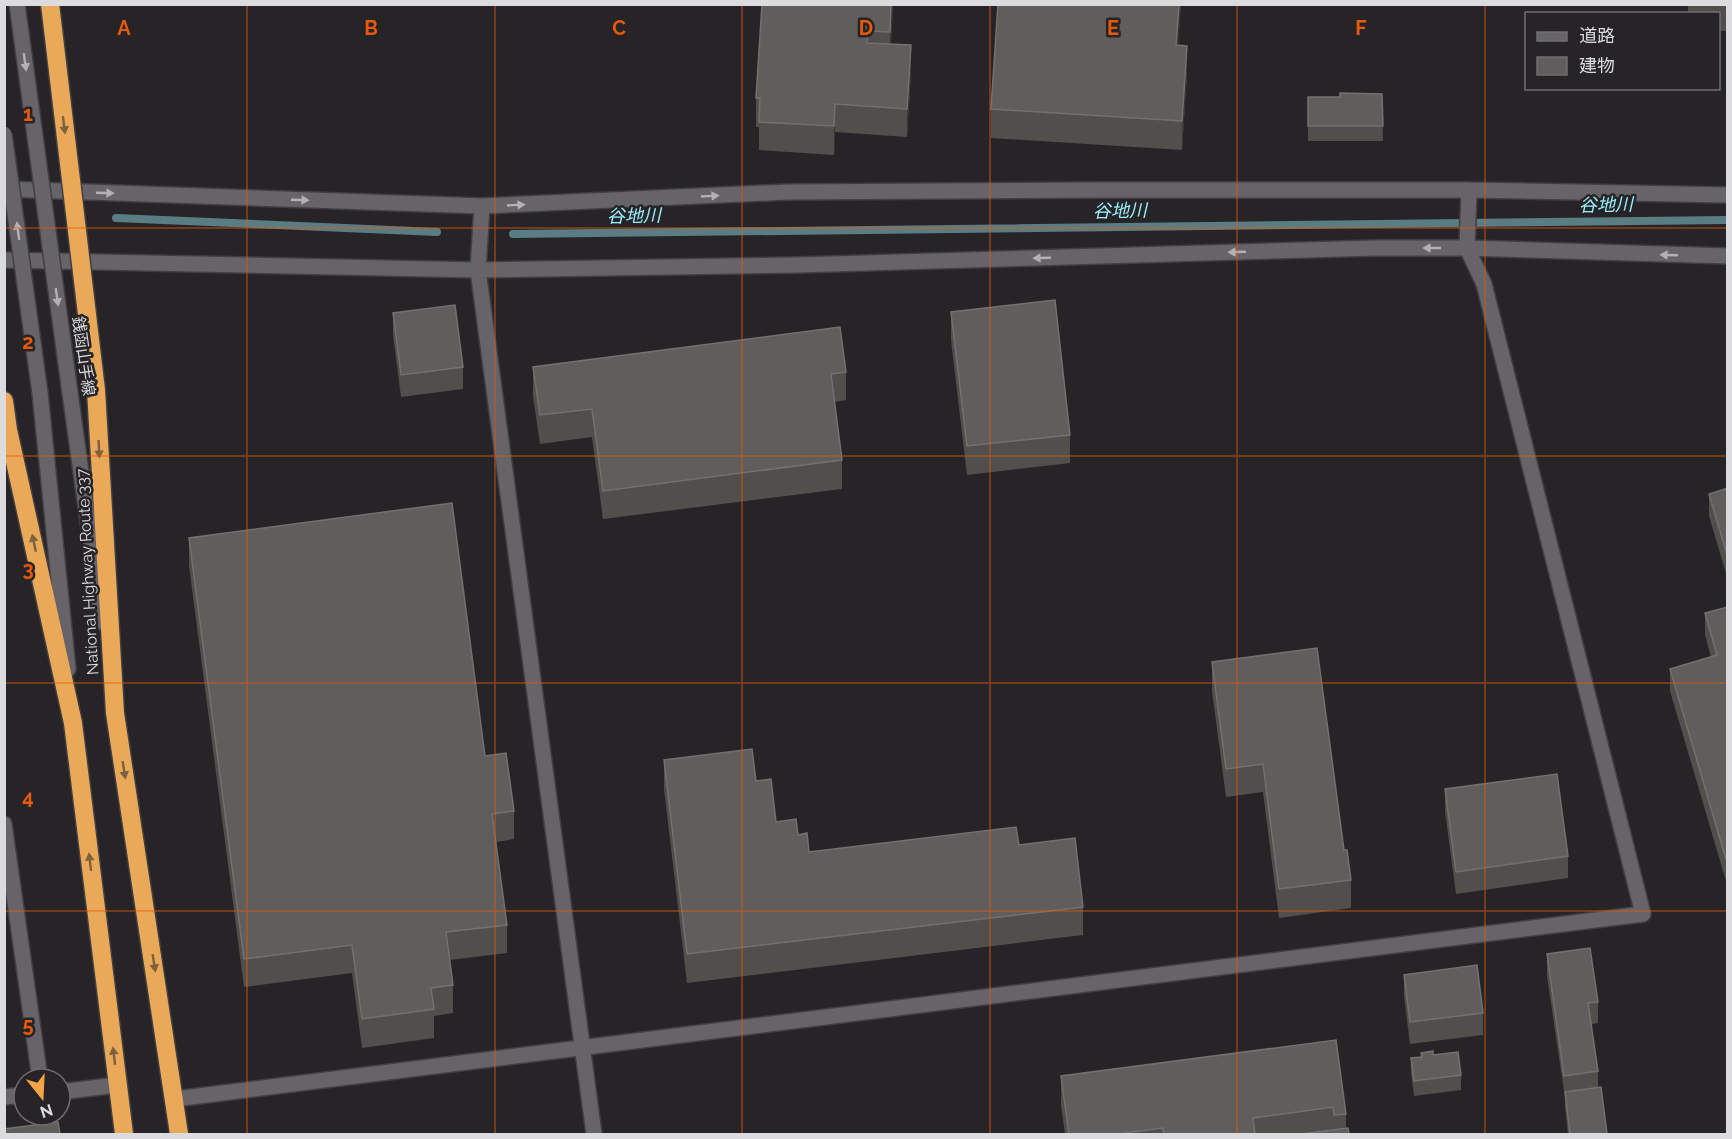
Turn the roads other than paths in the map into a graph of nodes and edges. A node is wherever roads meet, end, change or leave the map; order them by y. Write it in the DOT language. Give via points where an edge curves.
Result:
graph roads {
  1 [pos="17,4"];
  2 [pos="50,4"];
  3 [pos="4,134"];
  4 [pos="4,189"];
  5 [pos="1469,195"];
  6 [pos="1728,195"];
  7 [pos="482,206"];
  8 [pos="1467,244"];
  9 [pos="1728,256"];
  10 [pos="4,260"];
  11 [pos="478,270"];
  12 [pos="4,401"];
  13 [pos="115,712"];
  14 [pos="73,723"];
  15 [pos="4,824"];
  16 [pos="584,1049"];
  17 [pos="38,1067"];
  18 [pos="117,1085"];
  19 [pos="72,1091"];
  20 [pos="175,1099"];
  21 [pos="124,1134"];
  22 [pos="179,1134"];
  23 [pos="594,1134"];
  1 -- 13 [label="street, 銭函山手線, one-way, bridge"];
  2 -- 13 [label="highway, National Highway Route 337, one-way, bridge" via="96,390"];
  14 -- 3 [label="street, one-way, bridge" via="40,393"];
  4 -- 7 [label="street, one-way"];
  5 -- 6 [label="street"];
  7 -- 5 [label="street, one-way" via="788,192 1086,190"];
  5 -- 8 [label="street"];
  7 -- 11 [label="street"];
  9 -- 8 [label="street, one-way"];
  8 -- 11 [label="street, one-way" via="797,265"];
  8 -- 16 [label="street" via="1484,284 1643,914"];
  10 -- 11 [label="street"];
  11 -- 16 [label="street"];
  14 -- 12 [label="highway, National Highway Route 337, one-way"];
  13 -- 20 [label="highway, National Highway Route 337, one-way"];
  18 -- 14 [label="highway, National Highway Route 337, one-way"];
  15 -- 17 [label="street"];
  16 -- 20 [label="street"];
  16 -- 23 [label="street"];
  18 -- 19 [label="street"];
  18 -- 21 [label="highway, National Highway Route 337"];
  20 -- 22 [label="highway, National Highway Route 337"];
}
